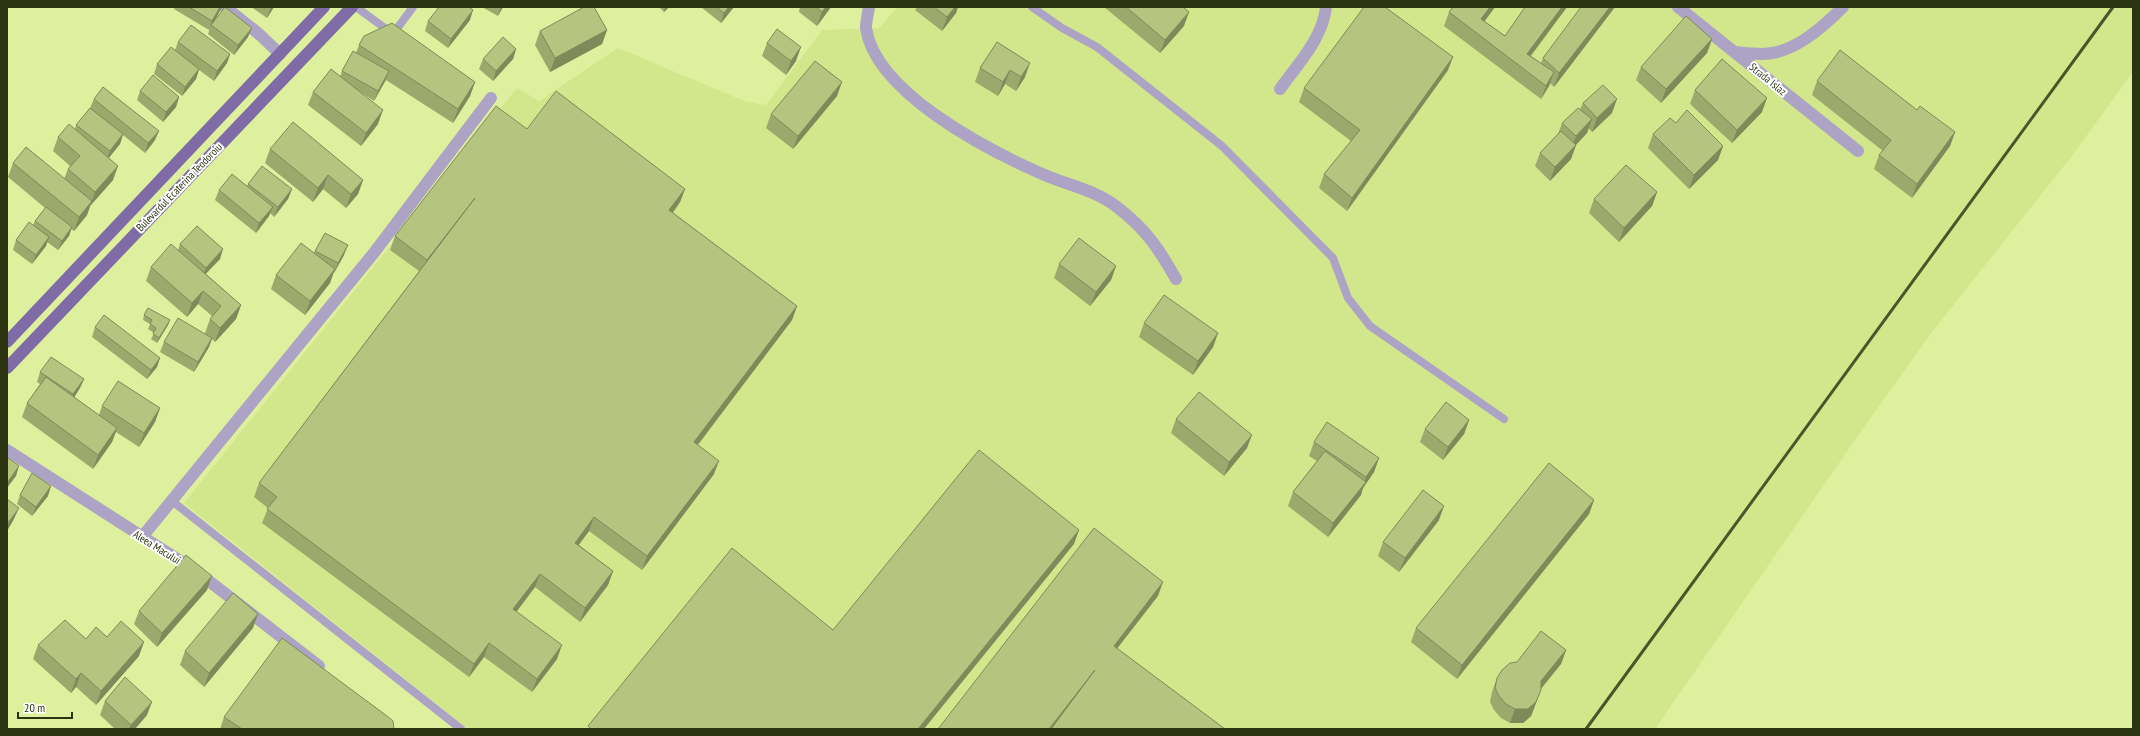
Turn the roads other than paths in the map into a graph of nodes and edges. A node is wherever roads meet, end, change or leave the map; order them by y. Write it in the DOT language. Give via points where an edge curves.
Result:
graph roads {
  1 [pos="225,7"];
  2 [pos="324,7"];
  3 [pos="352,7"];
  4 [pos="356,7"];
  5 [pos="413,7"];
  6 [pos="869,7"];
  7 [pos="1032,7"];
  8 [pos="1326,7"];
  9 [pos="1678,7"];
  10 [pos="1843,7"];
  11 [pos="1734,52"];
  12 [pos="280,54"];
  13 [pos="1280,89"];
  14 [pos="491,98"];
  15 [pos="1858,151"];
  16 [pos="1176,279"];
  17 [pos="7,342"];
  18 [pos="7,368"];
  19 [pos="1504,419"];
  20 [pos="7,450"];
  21 [pos="172,501"];
  22 [pos="142,537"];
  23 [pos="330,675"];
  24 [pos="461,729"];
  1 -- 12 [label="street"];
  2 -- 12 [label="main road, Bulevardul Ecaterina Teodoroiu"];
  3 -- 18 [label="main road, Bulevardul Ecaterina Teodoroiu"];
  4 -- 5 [label="lane" via="393,34"];
  6 -- 16 [label="street" via="866,27 871,46 880,64 942,122 979,144 1041,174 1083,188 1116,206 1156,244"];
  7 -- 19 [label="lane" via="1062,28 1097,47 1222,146 1333,258 1348,298 1370,326"];
  8 -- 13 [label="street" via="1324,18 1309,49"];
  9 -- 11 [label="street, Strada Islaz"];
  10 -- 11 [label="street" via="1816,31 1789,48 1763,54"];
  11 -- 15 [label="street, Strada Islaz"];
  12 -- 17 [label="main road, Bulevardul Ecaterina Teodoroiu"];
  14 -- 21 [label="street" via="373,254"];
  20 -- 22 [label="street, Aleea Macului"];
  21 -- 22 [label="street"];
  21 -- 24 [label="lane"];
  22 -- 23 [label="street, Aleea Macului" via="196,572"];
}
